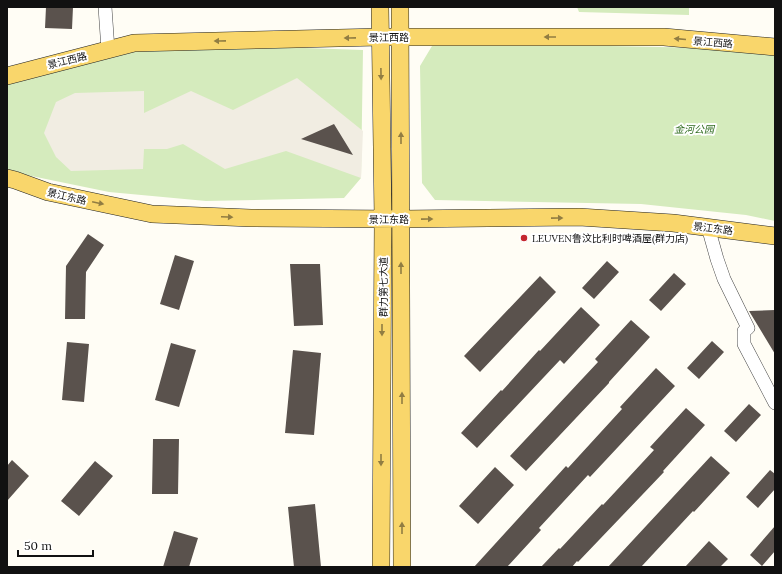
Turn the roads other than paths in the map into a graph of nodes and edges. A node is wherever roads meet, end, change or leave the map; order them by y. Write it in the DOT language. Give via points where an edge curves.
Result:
graph roads {
  1 [pos="105,7"];
  2 [pos="380,7"];
  3 [pos="400,7"];
  4 [pos="380,37"];
  5 [pos="400,37"];
  6 [pos="775,47"];
  7 [pos="108,50"];
  8 [pos="7,76"];
  9 [pos="7,178"];
  10 [pos="383,219"];
  11 [pos="401,219"];
  12 [pos="708,227"];
  13 [pos="775,236"];
  14 [pos="775,403"];
  15 [pos="381,567"];
  16 [pos="402,567"];
  1 -- 7 [label="street"];
  2 -- 4 [label="main road, 群力第七大道"];
  3 -- 5 [label="main road, 群力第七大道"];
  4 -- 5 [label="main road, 景江西路"];
  4 -- 7 [label="main road, 景江西路, one-way" via="134,43"];
  4 -- 10 [label="main road, 群力第七大道, one-way"];
  6 -- 5 [label="main road, 景江西路, one-way" via="664,37"];
  11 -- 5 [label="main road, 群力第七大道, one-way"];
  7 -- 8 [label="main road, 景江西路"];
  9 -- 10 [label="main road, 景江东路, one-way" via="48,192 152,214"];
  10 -- 11 [label="main road, 景江东路"];
  10 -- 15 [label="main road, 群力第七大道, one-way"];
  11 -- 12 [label="main road, 景江东路, one-way" via="579,218"];
  16 -- 11 [label="main road, 群力第七大道, one-way"];
  12 -- 13 [label="main road, 景江东路"];
  12 -- 14 [label="street" via="724,278 748,328 744,331 744,344"];
}
